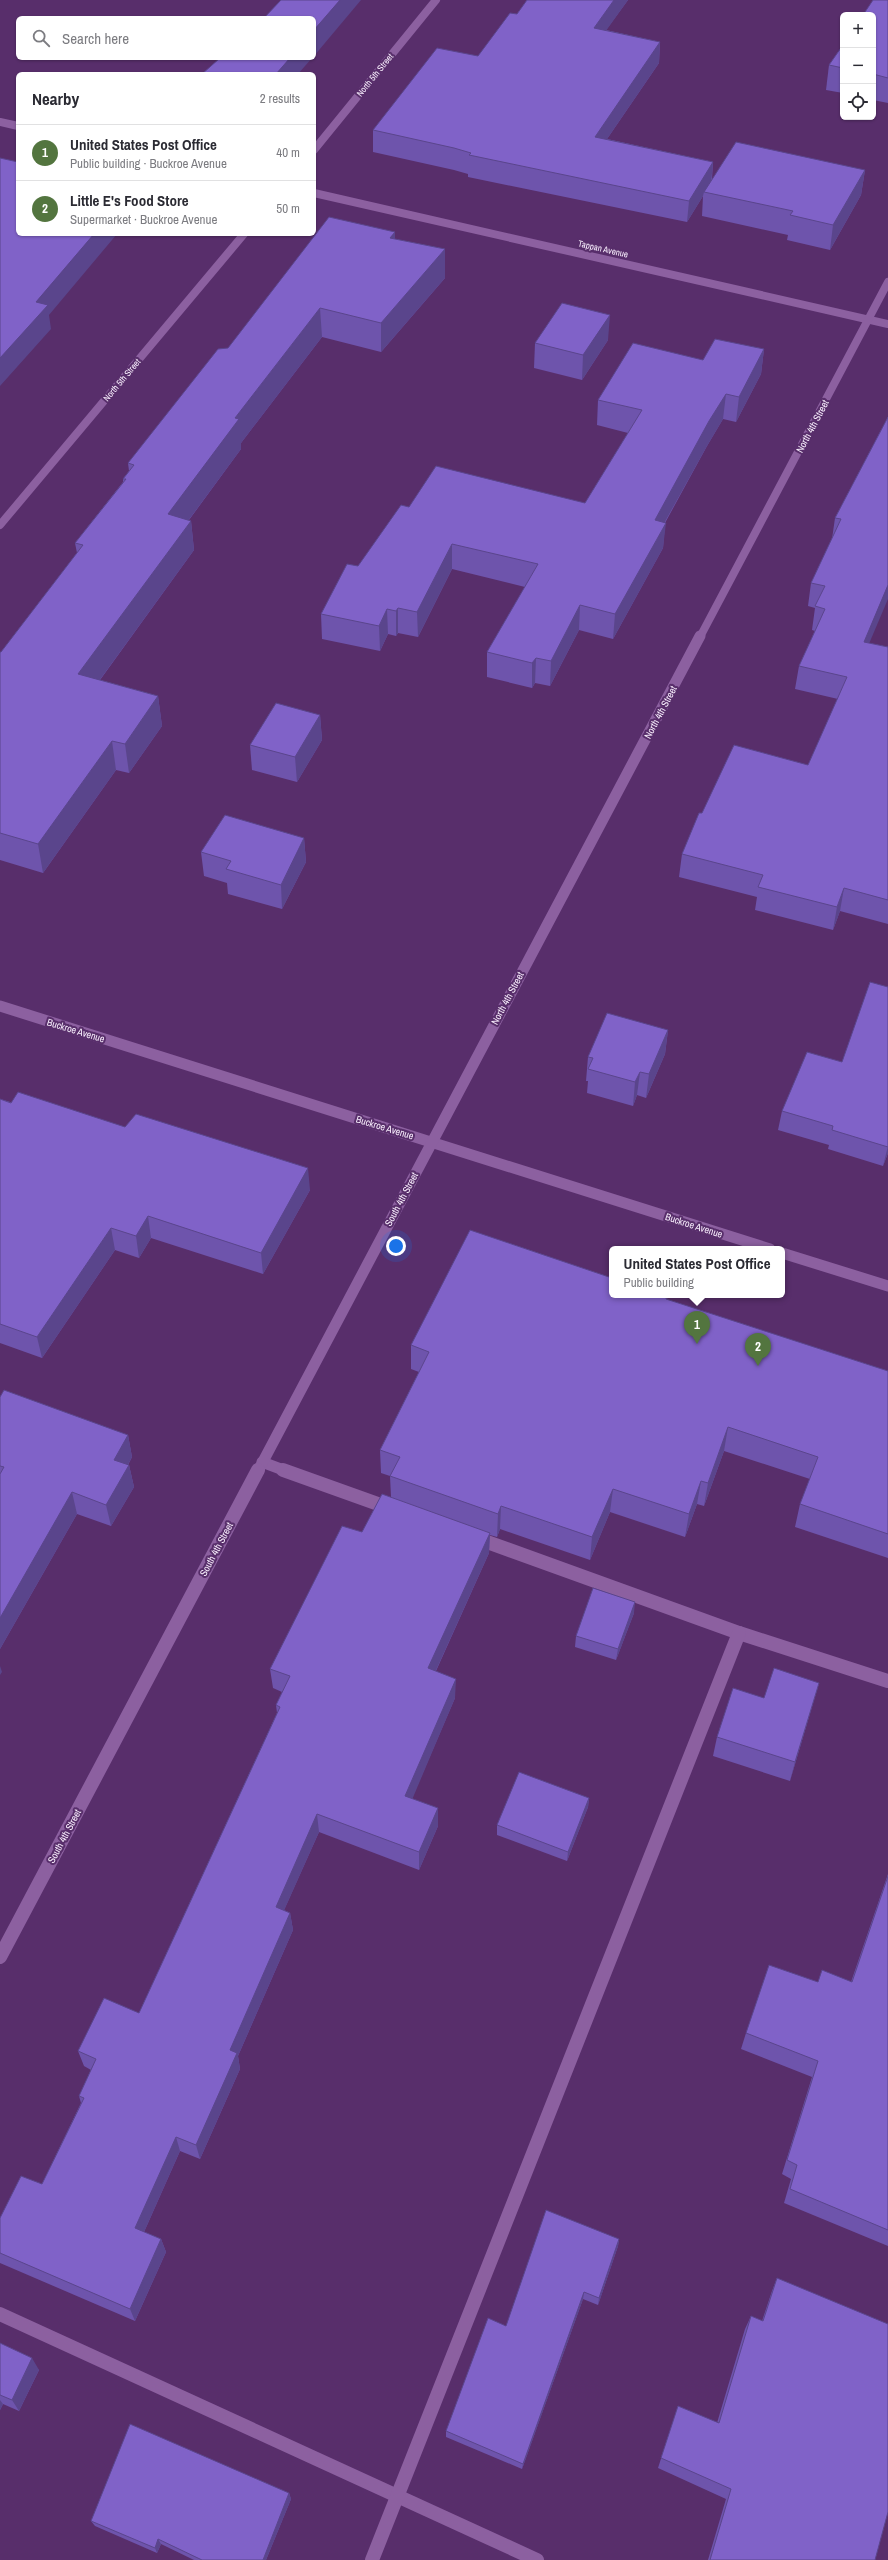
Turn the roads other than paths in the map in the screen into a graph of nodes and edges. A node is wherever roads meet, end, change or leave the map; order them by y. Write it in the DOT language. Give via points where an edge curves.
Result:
graph roads {
  1 [pos="436,0"];
  2 [pos="0,122"];
  3 [pos="16,126"];
  4 [pos="316,148"];
  5 [pos="316,194"];
  6 [pos="242,236"];
  7 [pos="888,282"];
  8 [pos="868,320"];
  9 [pos="888,324"];
  10 [pos="0,525"];
  11 [pos="0,1006"];
  12 [pos="431,1141"];
  13 [pos="761,1246"];
  14 [pos="785,1254"];
  15 [pos="888,1286"];
  16 [pos="262,1462"];
  17 [pos="403,1512"];
  18 [pos="462,1534"];
  19 [pos="739,1633"];
  20 [pos="888,1681"];
  21 [pos="0,1957"];
  22 [pos="0,2314"];
  23 [pos="398,2496"];
  24 [pos="372,2560"];
  25 [pos="537,2560"];
  1 -- 4 [label="street, North 5th Street"];
  2 -- 3 [label="street"];
  5 -- 8 [label="street, Tappan Avenue"];
  6 -- 10 [label="street, North 5th Street"];
  7 -- 8 [label="street, North 4th Street"];
  8 -- 9 [label="street, Tappan Avenue"];
  8 -- 12 [label="street, North 4th Street"];
  11 -- 12 [label="street, Buckroe Avenue"];
  12 -- 13 [label="street, Buckroe Avenue"];
  12 -- 16 [label="street, South 4th Street"];
  14 -- 15 [label="street"];
  16 -- 17 [label="street"];
  16 -- 21 [label="street, South 4th Street"];
  18 -- 19 [label="street"];
  19 -- 20 [label="street"];
  19 -- 23 [label="street"];
  22 -- 23 [label="street"];
  23 -- 24 [label="street"];
  23 -- 25 [label="street"];
}
